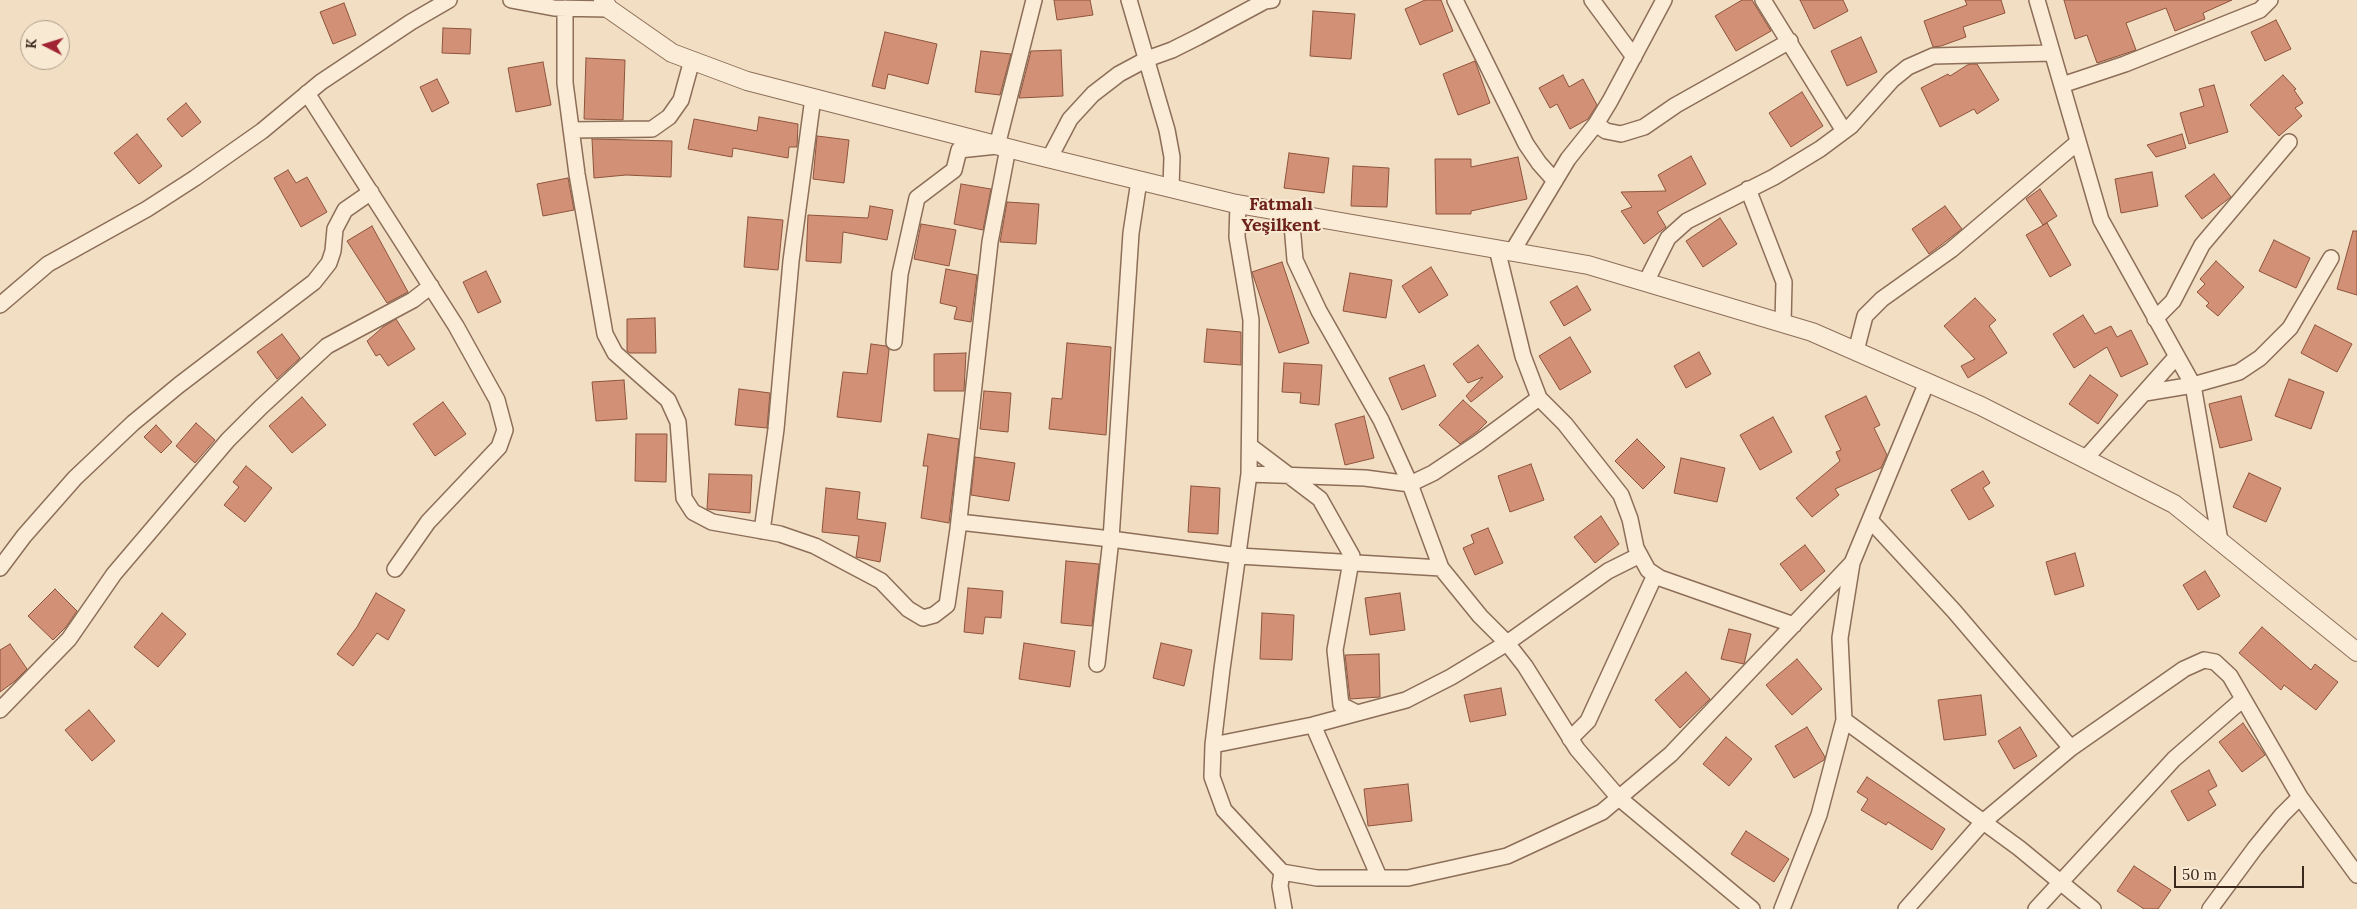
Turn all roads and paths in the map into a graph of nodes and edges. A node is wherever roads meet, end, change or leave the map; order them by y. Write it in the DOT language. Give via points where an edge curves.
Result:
graph roads {
  1 [pos="449,0"];
  2 [pos="511,0"];
  3 [pos="1034,0"];
  4 [pos="1128,0"];
  5 [pos="1265,0"];
  6 [pos="1272,0"];
  7 [pos="1455,0"];
  8 [pos="1592,0"];
  9 [pos="1664,0"];
  10 [pos="1763,0"];
  11 [pos="2037,0"];
  12 [pos="2270,0"];
  13 [pos="606,4"];
  14 [pos="564,8"];
  15 [pos="1790,41"];
  16 [pos="2052,53"];
  17 [pos="1634,56"];
  18 [pos="1146,59"];
  19 [pos="692,60"];
  20 [pos="2062,84"];
  21 [pos="307,93"];
  22 [pos="813,98"];
  23 [pos="1596,124"];
  24 [pos="572,130"];
  25 [pos="1844,131"];
  26 [pos="2078,142"];
  27 [pos="2288,142"];
  28 [pos="1003,147"];
  29 [pos="1049,158"];
  30 [pos="1139,181"];
  31 [pos="1555,181"];
  32 [pos="1171,188"];
  33 [pos="1748,189"];
  34 [pos="371,192"];
  35 [pos="1238,204"];
  36 [pos="1291,213"];
  37 [pos="1504,250"];
  38 [pos="2331,258"];
  39 [pos="1646,282"];
  40 [pos="431,286"];
  41 [pos="0,305"];
  42 [pos="2155,318"];
  43 [pos="1783,323"];
  44 [pos="894,342"];
  45 [pos="1856,351"];
  46 [pos="2176,357"];
  47 [pos="1927,382"];
  48 [pos="2193,385"];
  49 [pos="2145,393"];
  50 [pos="1539,398"];
  51 [pos="1250,446"];
  52 [pos="2085,459"];
  53 [pos="1249,474"];
  54 [pos="1288,475"];
  55 [pos="1410,484"];
  56 [pos="1870,520"];
  57 [pos="959,522"];
  58 [pos="762,531"];
  59 [pos="1111,539"];
  60 [pos="2220,541"];
  61 [pos="1239,556"];
  62 [pos="1640,556"];
  63 [pos="1352,564"];
  64 [pos="1852,564"];
  65 [pos="0,568"];
  66 [pos="1441,568"];
  67 [pos="395,569"];
  68 [pos="1655,575"];
  69 [pos="1794,625"];
  70 [pos="1507,643"];
  71 [pos="2357,652"];
  72 [pos="1097,664"];
  73 [pos="2243,699"];
  74 [pos="0,710"];
  75 [pos="1357,712"];
  76 [pos="1844,720"];
  77 [pos="1313,725"];
  78 [pos="1570,739"];
  79 [pos="1213,745"];
  80 [pos="2071,748"];
  81 [pos="2300,797"];
  82 [pos="1619,798"];
  83 [pos="1983,822"];
  84 [pos="1282,872"];
  85 [pos="2357,875"];
  86 [pos="1379,877"];
  87 [pos="2060,882"];
  88 [pos="1284,909"];
  89 [pos="1752,909"];
  90 [pos="1782,909"];
  91 [pos="1906,909"];
  92 [pos="2036,909"];
  93 [pos="2093,909"];
  94 [pos="2210,909"];
  1 -- 21 [label="street"];
  2 -- 14 [label="street"];
  3 -- 28 [label="street"];
  4 -- 18 [label="street"];
  5 -- 6 [label="street"];
  5 -- 18 [label="street" via="1172,50"];
  7 -- 31 [label="street" via="1526,144"];
  8 -- 17 [label="street"];
  9 -- 17 [label="street"];
  10 -- 15 [label="street"];
  11 -- 16 [label="street"];
  12 -- 20 [label="street" via="2260,10 2125,64"];
  13 -- 14 [label="street"];
  13 -- 19 [label="street" via="672,53"];
  14 -- 24 [label="street" via="565,83"];
  15 -- 23 [label="street" via="1644,126 1621,134 1606,131"];
  15 -- 25 [label="street"];
  16 -- 20 [label="street"];
  16 -- 25 [label="street" via="1933,56 1908,67 1892,80"];
  17 -- 23 [label="street"];
  18 -- 29 [label="street" via="1093,94 1070,119"];
  18 -- 32 [label="street" via="1167,130 1172,157"];
  19 -- 22 [label="street" via="747,81"];
  19 -- 24 [label="street" via="680,100 669,117 652,129"];
  20 -- 26 [label="street"];
  21 -- 34 [label="street"];
  21 -- 41 [label="street" via="195,178 147,209 48,264"];
  22 -- 28 [label="street"];
  22 -- 58 [label="street" via="791,261 776,429"];
  23 -- 31 [label="street"];
  24 -- 58 [label="street" via="605,334 615,353 668,400 678,422 684,498 693,512 712,522"];
  25 -- 33 [label="street" via="1774,177"];
  26 -- 42 [label="street" via="2101,220"];
  26 -- 45 [label="street" via="1951,250 1882,299 1865,316"];
  27 -- 42 [label="street" via="2202,245 2173,301"];
  28 -- 29 [label="street"];
  28 -- 44 [label="street" via="959,150 954,170 917,198 900,274"];
  28 -- 57 [label="street"];
  29 -- 30 [label="street"];
  30 -- 32 [label="street"];
  30 -- 59 [label="street" via="1131,234"];
  31 -- 37 [label="street"];
  32 -- 35 [label="street"];
  33 -- 39 [label="street" via="1686,220 1668,238"];
  33 -- 43 [label="street" via="1784,282"];
  34 -- 40 [label="street"];
  34 -- 65 [label="street" via="345,210 335,229 329,264 314,282 133,423 75,478"];
  35 -- 36 [label="street"];
  35 -- 51 [label="street" via="1237,237 1251,320"];
  36 -- 37 [label="street"];
  36 -- 55 [label="street" via="1295,260 1319,311 1382,420"];
  37 -- 39 [label="street" via="1588,265"];
  37 -- 50 [label="street" via="1523,356"];
  38 -- 48 [label="street" via="2290,328 2260,358 2239,372"];
  39 -- 43 [label="street"];
  40 -- 67 [label="street" via="497,400 505,430 499,447 428,522"];
  40 -- 74 [label="street" via="414,300 327,346 261,407 228,440 132,552 69,639"];
  42 -- 46 [label="street"];
  43 -- 45 [label="street"];
  45 -- 47 [label="street"];
  46 -- 48 [label="street"];
  46 -- 49 [label="street"];
  47 -- 52 [label="street"];
  47 -- 56 [label="street"];
  48 -- 49 [label="street"];
  48 -- 60 [label="street"];
  49 -- 52 [label="street"];
  50 -- 55 [label="street" via="1433,474"];
  50 -- 62 [label="street" via="1621,495"];
  51 -- 53 [label="street"];
  51 -- 54 [label="street"];
  52 -- 60 [label="street" via="2174,504"];
  53 -- 54 [label="street"];
  53 -- 61 [label="street"];
  54 -- 55 [label="street" via="1365,478"];
  54 -- 63 [label="street" via="1320,499 1352,556"];
  55 -- 66 [label="street"];
  56 -- 64 [label="street"];
  56 -- 80 [label="street" via="1954,611"];
  57 -- 58 [label="street" via="947,605 934,615 922,618 908,609 881,581 815,546"];
  57 -- 59 [label="street"];
  59 -- 61 [label="street"];
  59 -- 72 [label="street"];
  60 -- 71 [label="street"];
  61 -- 63 [label="street"];
  61 -- 79 [label="street"];
  62 -- 68 [label="street"];
  62 -- 70 [label="street" via="1592,581"];
  63 -- 66 [label="street"];
  63 -- 75 [label="street" via="1335,650 1341,705"];
  64 -- 69 [label="street"];
  64 -- 76 [label="street" via="1840,638"];
  66 -- 70 [label="street"];
  68 -- 69 [label="street"];
  68 -- 78 [label="street" via="1588,721"];
  69 -- 82 [label="street" via="1671,754"];
  70 -- 75 [label="street" via="1406,700"];
  70 -- 78 [label="street"];
  73 -- 80 [label="street" via="2230,676 2215,662 2204,660 2184,669"];
  73 -- 81 [label="street"];
  73 -- 87 [label="street" via="2174,759"];
  75 -- 77 [label="street"];
  76 -- 83 [label="street"];
  76 -- 90 [label="street" via="1819,816"];
  77 -- 79 [label="street"];
  77 -- 86 [label="street"];
  78 -- 82 [label="street"];
  79 -- 84 [label="street" via="1212,777 1224,810"];
  80 -- 83 [label="street"];
  81 -- 85 [label="street"];
  81 -- 94 [label="street" via="2255,848"];
  82 -- 86 [label="street" via="1602,812 1507,856 1408,878"];
  82 -- 89 [label="street"];
  83 -- 87 [label="street"];
  83 -- 91 [label="street"];
  84 -- 86 [label="street" via="1317,878"];
  84 -- 88 [label="street" via="1280,886"];
  87 -- 92 [label="street"];
  87 -- 93 [label="street"];
}
